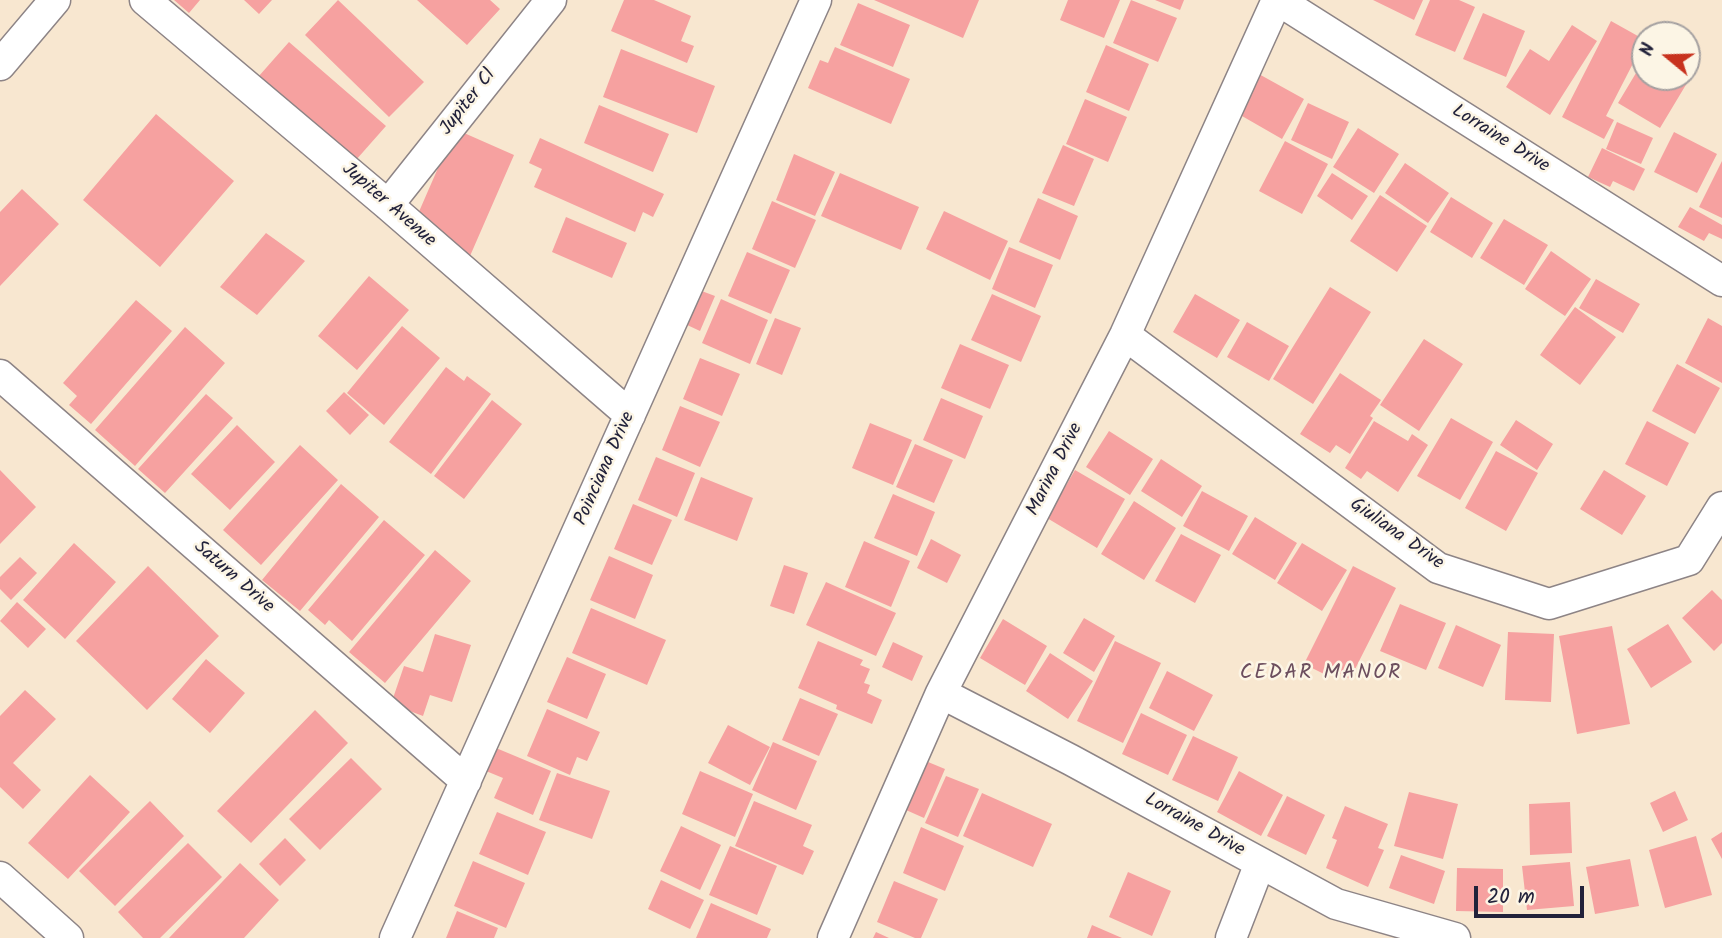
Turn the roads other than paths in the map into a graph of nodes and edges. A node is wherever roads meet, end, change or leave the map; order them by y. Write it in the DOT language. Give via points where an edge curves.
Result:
graph roads {
  1 [pos="55,0"];
  2 [pos="145,0"];
  3 [pos="551,0"];
  4 [pos="816,0"];
  5 [pos="1277,0"];
  6 [pos="0,65"];
  7 [pos="388,205"];
  8 [pos="1722,281"];
  9 [pos="1125,335"];
  10 [pos="0,375"];
  11 [pos="630,415"];
  12 [pos="1722,507"];
  13 [pos="941,693"];
  14 [pos="466,781"];
  15 [pos="1260,863"];
  16 [pos="0,877"];
  17 [pos="68,938"];
  18 [pos="395,938"];
  19 [pos="833,938"];
  20 [pos="1231,938"];
  21 [pos="1455,938"];
  1 -- 6 [label="street"];
  2 -- 7 [label="street, Jupiter Avenue"];
  3 -- 7 [label="street, Jupiter Cl"];
  4 -- 11 [label="street, Poinciana Drive"];
  5 -- 8 [label="street, Lorraine Drive"];
  5 -- 9 [label="street, Marina Drive"];
  7 -- 11 [label="street, Jupiter Avenue"];
  9 -- 12 [label="street, Giuliana Drive" via="1438,568 1549,604 1689,559"];
  9 -- 13 [label="street, Marina Drive"];
  10 -- 14 [label="street, Saturn Drive"];
  11 -- 14 [label="street, Poinciana Drive"];
  13 -- 15 [label="street, Lorraine Drive"];
  13 -- 19 [label="street, Marina Drive"];
  14 -- 18 [label="street, Poinciana Drive"];
  15 -- 20 [label="street"];
  15 -- 21 [label="street, Lorraine Drive" via="1336,904"];
  16 -- 17 [label="street"];
}
